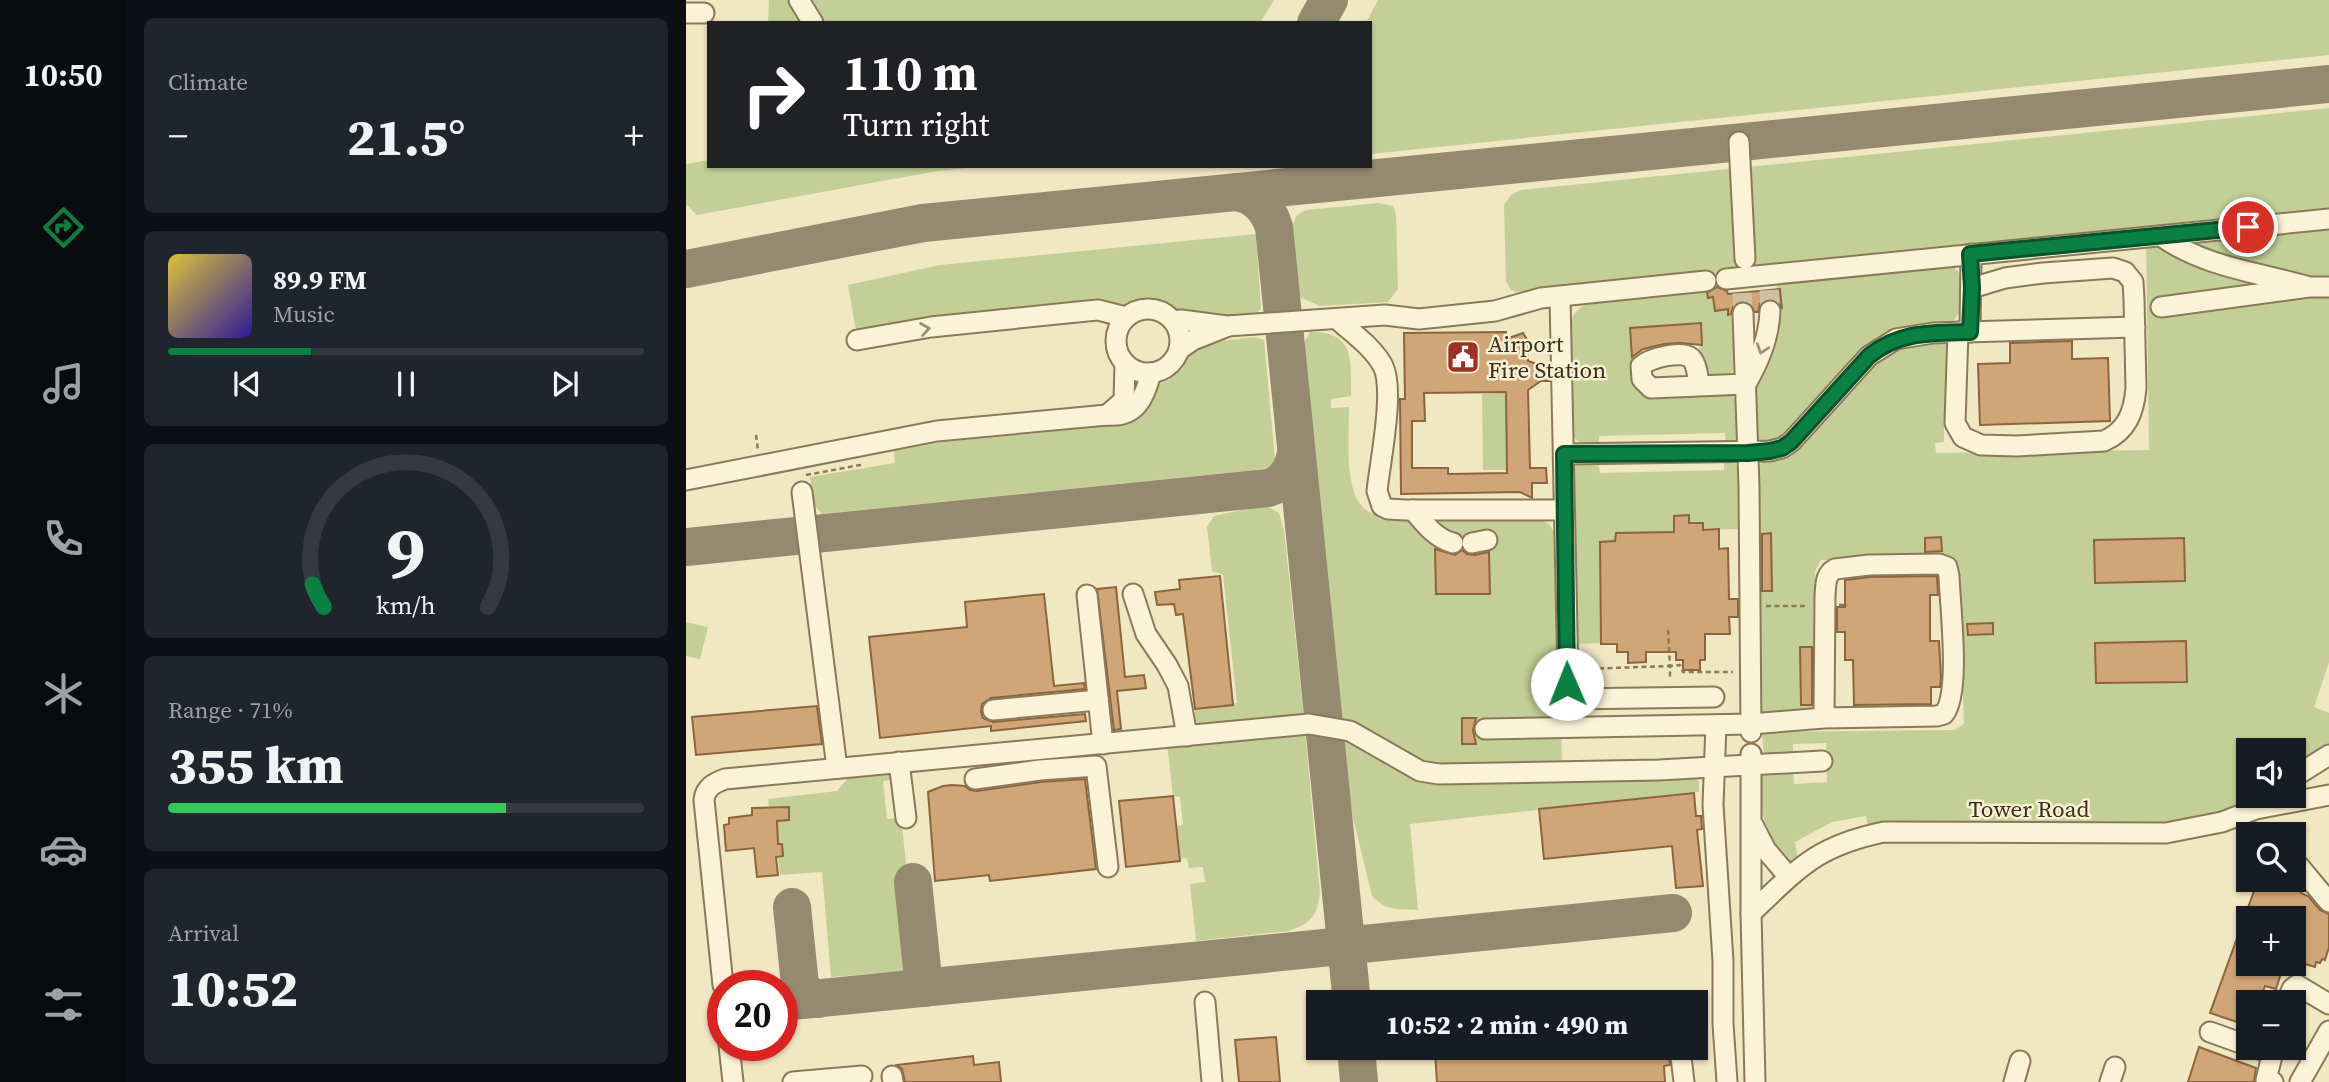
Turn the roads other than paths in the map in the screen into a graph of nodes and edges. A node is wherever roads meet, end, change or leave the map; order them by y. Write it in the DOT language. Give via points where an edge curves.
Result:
graph roads {
  1 [pos="799,0"];
  2 [pos="812,21"];
  3 [pos="1739,142"];
  4 [pos="2329,219"];
  5 [pos="2162,237"];
  6 [pos="1970,254"];
  7 [pos="1706,281"];
  8 [pos="2309,287"];
  9 [pos="2329,287"];
  10 [pos="1972,288"];
  11 [pos="1560,297"];
  12 [pos="2161,307"];
  13 [pos="1770,310"];
  14 [pos="1743,313"];
  15 [pos="1126,317"];
  16 [pos="1337,319"];
  17 [pos="1174,321"];
  18 [pos="1227,326"];
  19 [pos="2135,327"];
  20 [pos="1964,332"];
  21 [pos="857,340"];
  22 [pos="1180,349"];
  23 [pos="1125,364"];
  24 [pos="1151,373"];
  25 [pos="1746,384"];
  26 [pos="1699,386"];
  27 [pos="1107,415"];
  28 [pos="1748,453"];
  29 [pos="1564,454"];
  30 [pos="686,480"];
  31 [pos="802,492"];
  32 [pos="1413,510"];
  33 [pos="1563,510"];
  34 [pos="1471,542"];
  35 [pos="1133,594"];
  36 [pos="1087,595"];
  37 [pos="1714,696"];
  38 [pos="1568,699"];
  39 [pos="1098,700"];
  40 [pos="993,710"];
  41 [pos="1824,718"];
  42 [pos="1716,724"];
  43 [pos="1569,727"];
  44 [pos="1751,728"];
  45 [pos="1485,729"];
  46 [pos="1187,736"];
  47 [pos="1098,745"];
  48 [pos="2329,755"];
  49 [pos="1751,759"];
  50 [pos="1822,761"];
  51 [pos="900,762"];
  52 [pos="1096,766"];
  53 [pos="1713,766"];
  54 [pos="837,768"];
  55 [pos="2306,769"];
  56 [pos="975,779"];
  57 [pos="2326,794"];
  58 [pos="2306,797"];
  59 [pos="2252,808"];
  60 [pos="906,818"];
  61 [pos="1752,822"];
  62 [pos="1108,867"];
  63 [pos="2306,874"];
  64 [pos="1788,876"];
  65 [pos="2329,902"];
  66 [pos="1751,913"];
  67 [pos="721,970"];
  68 [pos="2306,990"];
  69 [pos="1205,1002"];
  70 [pos="2329,1004"];
  71 [pos="2210,1032"];
  72 [pos="2236,1041"];
  73 [pos="2326,1044"];
  74 [pos="1681,1060"];
  75 [pos="2271,1060"];
  76 [pos="731,1061"];
  77 [pos="2020,1061"];
  78 [pos="862,1076"];
  79 [pos="2268,1081"];
  80 [pos="733,1082"];
  81 [pos="793,1082"];
  82 [pos="1212,1082"];
  83 [pos="1684,1082"];
  84 [pos="1727,1082"];
  85 [pos="1755,1082"];
  86 [pos="2014,1082"];
  87 [pos="2300,1082"];
  1 -- 2 [label="street"];
  3 -- 6 [label="street" via="1739,277 1769,282"];
  4 -- 5 [label="street"];
  5 -- 6 [label="street"];
  5 -- 8 [label="street" via="2225,267"];
  6 -- 10 [label="street"];
  7 -- 11 [label="street"];
  8 -- 9 [label="street"];
  8 -- 12 [label="street"];
  10 -- 19 [label="street" via="2005,278 2113,268 2133,282"];
  10 -- 20 [label="street"];
  11 -- 16 [label="street" via="1495,311 1419,319 1385,314"];
  11 -- 29 [label="street"];
  13 -- 25 [label="street, one-way" via="1763,347"];
  14 -- 25 [label="street"];
  15 -- 17 [label="street" via="1151,308"];
  21 -- 15 [label="street, one-way" via="931,327 1098,310"];
  15 -- 23 [label="street" via="1115,341"];
  16 -- 18 [label="street"];
  16 -- 32 [label="street" via="1368,348 1386,374 1378,499 1388,509"];
  17 -- 18 [label="street"];
  17 -- 22 [label="street"];
  18 -- 22 [label="street"];
  19 -- 20 [label="street"];
  19 -- 20 [label="street" via="2135,400 2122,430 2104,441 2017,446 1972,442 1958,430"];
  20 -- 28 [label="street" via="1890,341 1869,356 1791,442 1782,448"];
  22 -- 24 [label="street" via="1171,365"];
  23 -- 24 [label="street"];
  23 -- 27 [label="street" via="1124,400"];
  24 -- 27 [label="street" via="1132,411"];
  25 -- 26 [label="street"];
  25 -- 28 [label="street"];
  27 -- 30 [label="street" via="937,431"];
  28 -- 29 [label="street"];
  28 -- 44 [label="street"];
  29 -- 33 [label="street"];
  31 -- 54 [label="street"];
  32 -- 33 [label="street"];
  32 -- 34 [label="street" via="1448,543"];
  33 -- 38 [label="street"];
  35 -- 46 [label="street" via="1146,634 1178,686"];
  36 -- 39 [label="street"];
  37 -- 38 [label="street"];
  38 -- 43 [label="street"];
  39 -- 40 [label="street"];
  39 -- 47 [label="street"];
  41 -- 41 [label="street" via="1937,716 1947,711 1952,698 1953,636 1947,567 1870,565 1835,569 1828,576"];
  41 -- 44 [label="street"];
  42 -- 43 [label="street"];
  42 -- 44 [label="street"];
  42 -- 53 [label="street"];
  43 -- 45 [label="street"];
  46 -- 47 [label="street"];
  46 -- 53 [label="street" via="1304,724 1333,727 1359,734 1420,771 1439,774"];
  47 -- 51 [label="street"];
  47 -- 52 [label="street"];
  48 -- 55 [label="street"];
  49 -- 50 [label="street"];
  49 -- 53 [label="street"];
  49 -- 61 [label="street"];
  51 -- 54 [label="street"];
  51 -- 60 [label="street"];
  52 -- 56 [label="street"];
  52 -- 62 [label="street"];
  53 -- 84 [label="street"];
  54 -- 67 [label="street" via="725,779 707,790 704,800"];
  57 -- 58 [label="street, Tower Road"];
  59 -- 64 [label="street, Tower Road" via="2222,822 2166,833 1884,832 1834,846"];
  61 -- 64 [label="street" via="1766,850"];
  61 -- 66 [label="street"];
  63 -- 65 [label="street"];
  64 -- 66 [label="street, Tower Road"];
  66 -- 85 [label="street"];
  68 -- 70 [label="street"];
  69 -- 82 [label="street"];
  71 -- 72 [label="street"];
  73 -- 87 [label="street"];
  74 -- 83 [label="street"];
  75 -- 79 [label="street"];
  76 -- 80 [label="street"];
  77 -- 86 [label="street"];
  78 -- 81 [label="street"];
}
